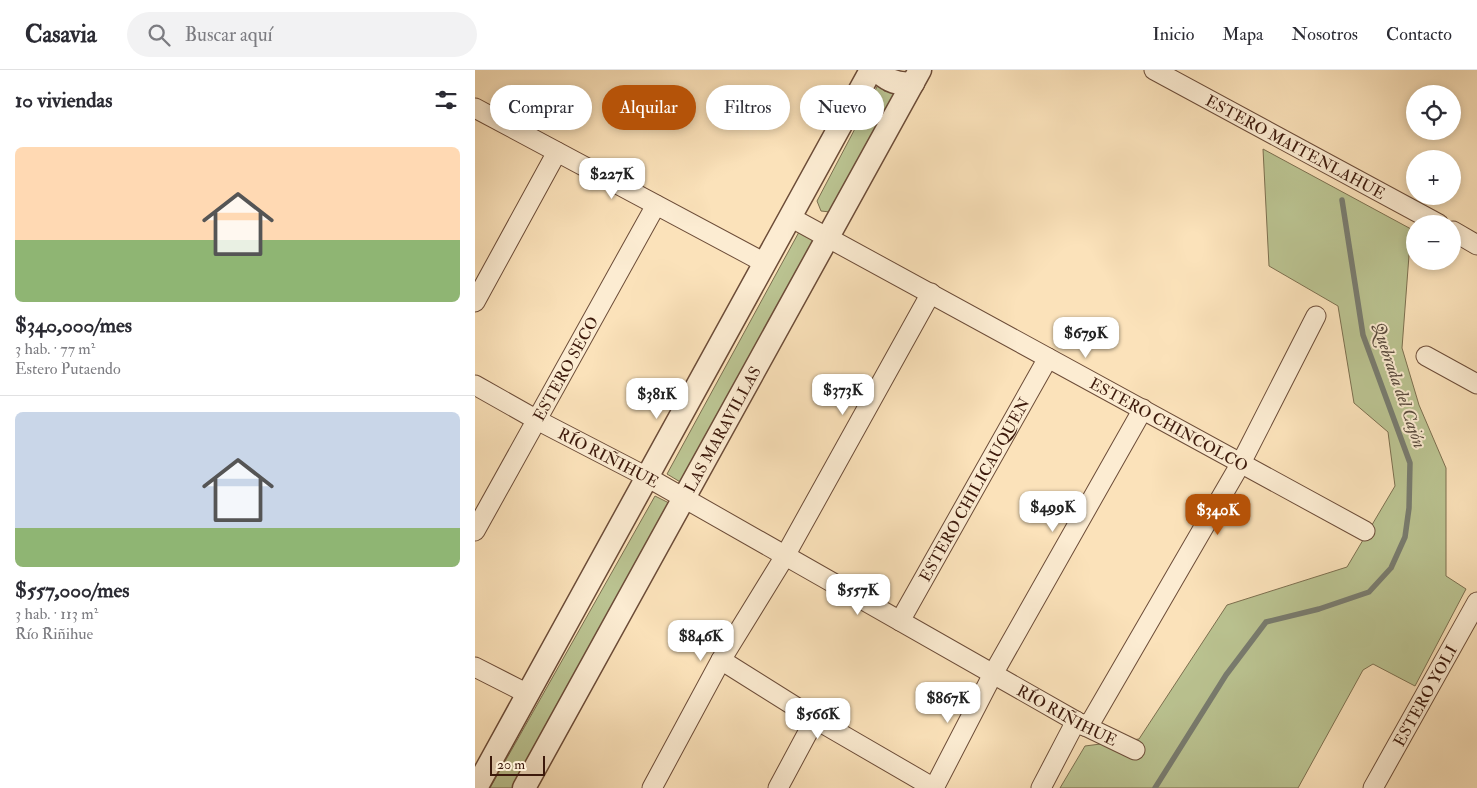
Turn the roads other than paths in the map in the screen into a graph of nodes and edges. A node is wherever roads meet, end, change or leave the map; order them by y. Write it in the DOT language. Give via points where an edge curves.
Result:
graph roads {
  1 [pos="871,70"];
  2 [pos="877,70"];
  3 [pos="1154,70"];
  4 [pos="917,76"];
  5 [pos="475,108"];
  6 [pos="557,152"];
  7 [pos="656,205"];
  8 [pos="1422,215"];
  9 [pos="790,217"];
  10 [pos="1461,235"];
  11 [pos="828,237"];
  12 [pos="1477,244"];
  13 [pos="765,264"];
  14 [pos="931,293"];
  15 [pos="475,302"];
  16 [pos="1317,316"];
  17 [pos="1426,356"];
  18 [pos="1048,358"];
  19 [pos="1477,384"];
  20 [pos="475,385"];
  21 [pos="1143,410"];
  22 [pos="537,420"];
  23 [pos="1241,463"];
  24 [pos="647,477"];
  25 [pos="684,498"];
  26 [pos="475,531"];
  27 [pos="1365,531"];
  28 [pos="785,556"];
  29 [pos="1477,602"];
  30 [pos="900,621"];
  31 [pos="721,660"];
  32 [pos="475,667"];
  33 [pos="993,674"];
  34 [pos="527,694"];
  35 [pos="815,719"];
  36 [pos="1080,724"];
  37 [pos="1135,750"];
  38 [pos="476,788"];
  39 [pos="524,788"];
  40 [pos="652,788"];
  41 [pos="778,788"];
  42 [pos="934,788"];
  43 [pos="1041,788"];
  44 [pos="1373,788"];
  1 -- 9 [label="street"];
  2 -- 4 [label="street" via="898,83"];
  3 -- 8 [label="street, ESTERO MAITENLAHUE"];
  4 -- 11 [label="street, LAS MARAVILLAS"];
  5 -- 6 [label="street"];
  6 -- 7 [label="street"];
  6 -- 15 [label="street"];
  7 -- 13 [label="street"];
  7 -- 22 [label="street, ESTERO SECO"];
  9 -- 11 [label="street, ESTERO CHINCOLCO"];
  9 -- 13 [label="street"];
  10 -- 12 [label="street"];
  11 -- 14 [label="street, ESTERO CHINCOLCO"];
  11 -- 25 [label="street, LAS MARAVILLAS"];
  13 -- 24 [label="street"];
  14 -- 18 [label="street, ESTERO CHINCOLCO"];
  14 -- 28 [label="street"];
  16 -- 23 [label="street"];
  17 -- 19 [label="street"];
  18 -- 21 [label="street, ESTERO CHINCOLCO"];
  18 -- 30 [label="street, ESTERO CHILICAUQUEN"];
  20 -- 22 [label="street, RÍO RIÑIHUE"];
  21 -- 23 [label="street, ESTERO CHINCOLCO"];
  21 -- 33 [label="street"];
  22 -- 24 [label="street, RÍO RIÑIHUE"];
  22 -- 26 [label="street, ESTERO SECO"];
  23 -- 27 [label="street, ESTERO CHINCOLCO"];
  23 -- 36 [label="street" via="1092,720"];
  24 -- 25 [label="street, RÍO RIÑIHUE"];
  24 -- 34 [label="street"];
  25 -- 28 [label="street, RÍO RIÑIHUE"];
  25 -- 39 [label="street, LAS MARAVILLAS"];
  28 -- 30 [label="street, RÍO RIÑIHUE"];
  28 -- 31 [label="street"];
  29 -- 44 [label="street, ESTERO YOLI"];
  30 -- 33 [label="street, RÍO RIÑIHUE"];
  31 -- 35 [label="street"];
  31 -- 40 [label="street"];
  32 -- 34 [label="street"];
  33 -- 36 [label="street, RÍO RIÑIHUE"];
  33 -- 42 [label="street"];
  34 -- 38 [label="street"];
  35 -- 41 [label="street"];
  35 -- 42 [label="street"];
  36 -- 37 [label="street, RÍO RIÑIHUE"];
  36 -- 43 [label="street"];
}
